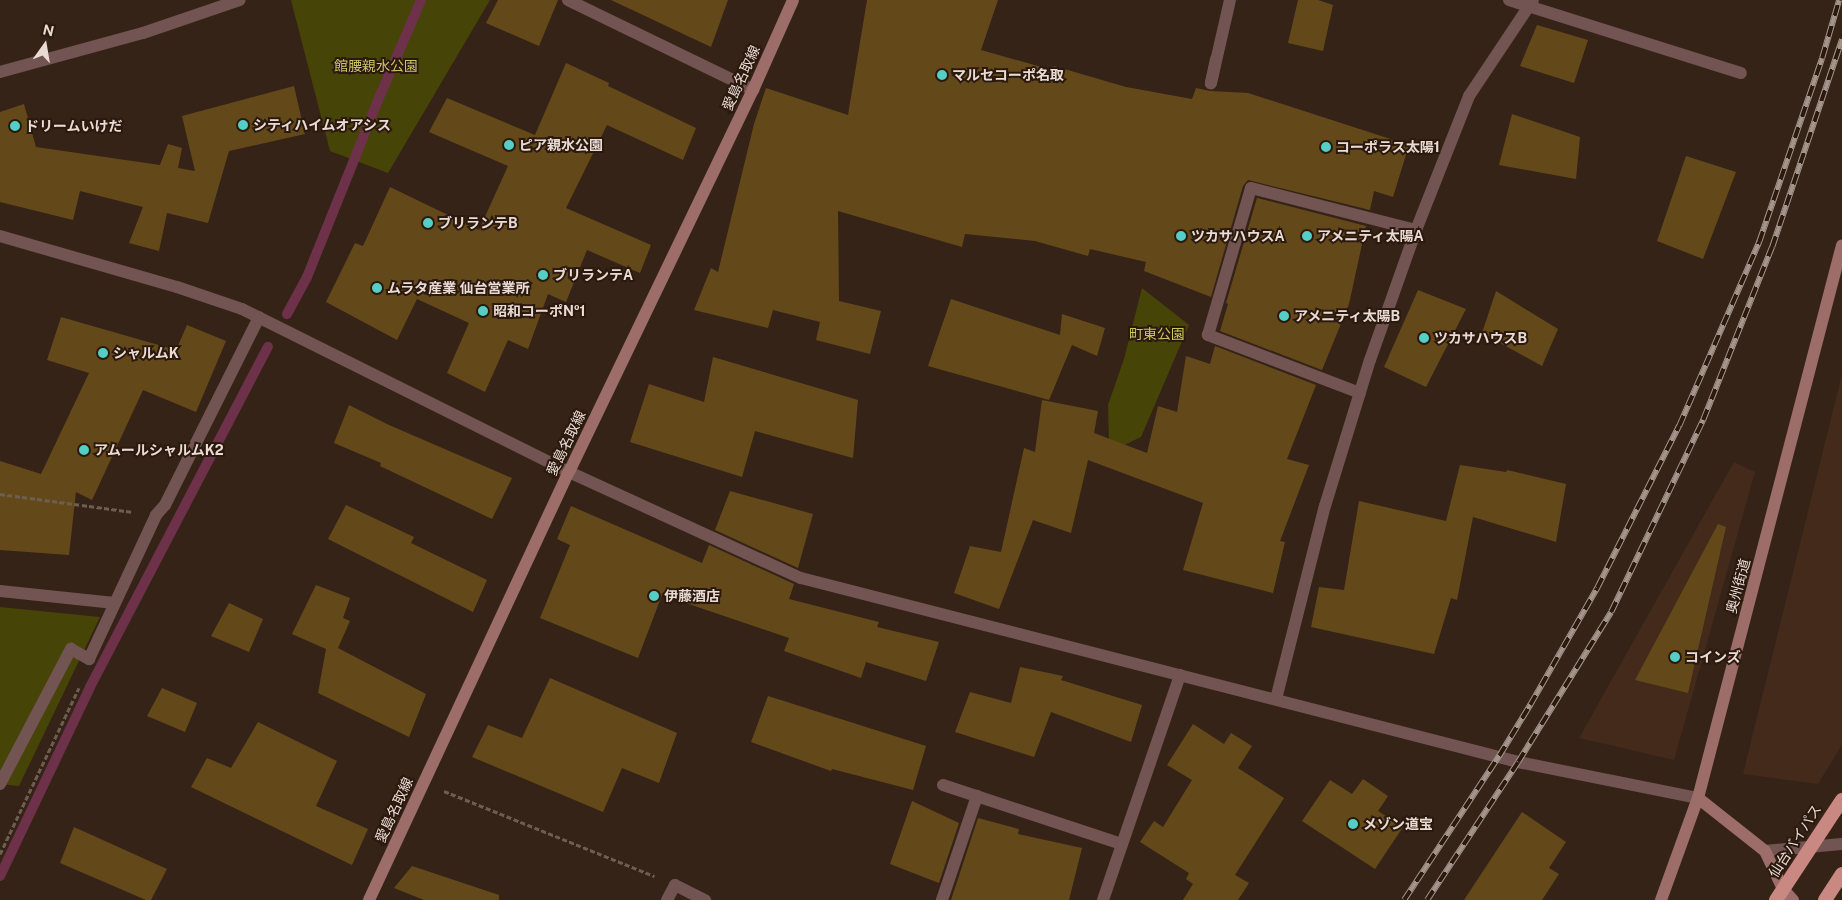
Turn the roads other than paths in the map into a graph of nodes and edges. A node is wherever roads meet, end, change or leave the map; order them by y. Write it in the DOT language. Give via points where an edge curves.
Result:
graph roads {
  1 [pos="240,0"];
  2 [pos="568,0"];
  3 [pos="793,0"];
  4 [pos="1230,0"];
  5 [pos="1509,0"];
  6 [pos="1531,3"];
  7 [pos="1216,59"];
  8 [pos="0,72"];
  9 [pos="1741,73"];
  10 [pos="753,90"];
  11 [pos="1416,230"];
  12 [pos="0,236"];
  13 [pos="1842,245"];
  14 [pos="259,318"];
  15 [pos="1360,393"];
  16 [pos="568,472"];
  17 [pos="0,591"];
  18 [pos="114,603"];
  19 [pos="1180,675"];
  20 [pos="1276,699"];
  21 [pos="0,784"];
  22 [pos="943,785"];
  23 [pos="976,796"];
  24 [pos="1698,798"];
  25 [pos="1842,800"];
  26 [pos="1121,844"];
  27 [pos="1842,844"];
  28 [pos="1812,846"];
  29 [pos="1764,851"];
  30 [pos="1842,874"];
  31 [pos="1780,894"];
  32 [pos="369,900"];
  33 [pos="667,900"];
  34 [pos="706,900"];
  35 [pos="942,900"];
  36 [pos="1103,900"];
  37 [pos="1661,900"];
  38 [pos="1793,900"];
  39 [pos="1825,900"];
  1 -- 8 [label="street" via="143,33"];
  2 -- 10 [label="street"];
  3 -- 10 [label="main road, 愛島名取線"];
  4 -- 7 [label="street" via="1210,83"];
  5 -- 6 [label="street"];
  6 -- 9 [label="street"];
  6 -- 11 [label="street" via="1469,96"];
  10 -- 16 [label="main road, 愛島名取線"];
  11 -- 15 [label="street"];
  11 -- 15 [label="street" via="1251,188 1208,335"];
  12 -- 14 [label="street" via="177,287"];
  13 -- 24 [label="main road, 奥州街道"];
  14 -- 16 [label="street"];
  14 -- 18 [label="street"];
  15 -- 20 [label="street" via="1325,506"];
  16 -- 19 [label="street" via="801,578"];
  16 -- 32 [label="main road, 愛島名取線"];
  17 -- 18 [label="street"];
  18 -- 21 [label="street" via="89,659 70,649"];
  19 -- 20 [label="street"];
  19 -- 26 [label="street"];
  20 -- 24 [label="street" via="1518,762"];
  22 -- 23 [label="street"];
  23 -- 26 [label="street"];
  23 -- 35 [label="street"];
  24 -- 29 [label="main road"];
  24 -- 37 [label="main road, 奥州街道"];
  25 -- 28 [label="highway, 仙台バイパス"];
  26 -- 36 [label="street"];
  27 -- 28 [label="street"];
  28 -- 29 [label="street"];
  28 -- 31 [label="highway, 仙台バイパス"];
  29 -- 31 [label="main road"];
  30 -- 39 [label="highway"];
  31 -- 38 [label="main road"];
  33 -- 34 [label="street" via="676,884"];
}
